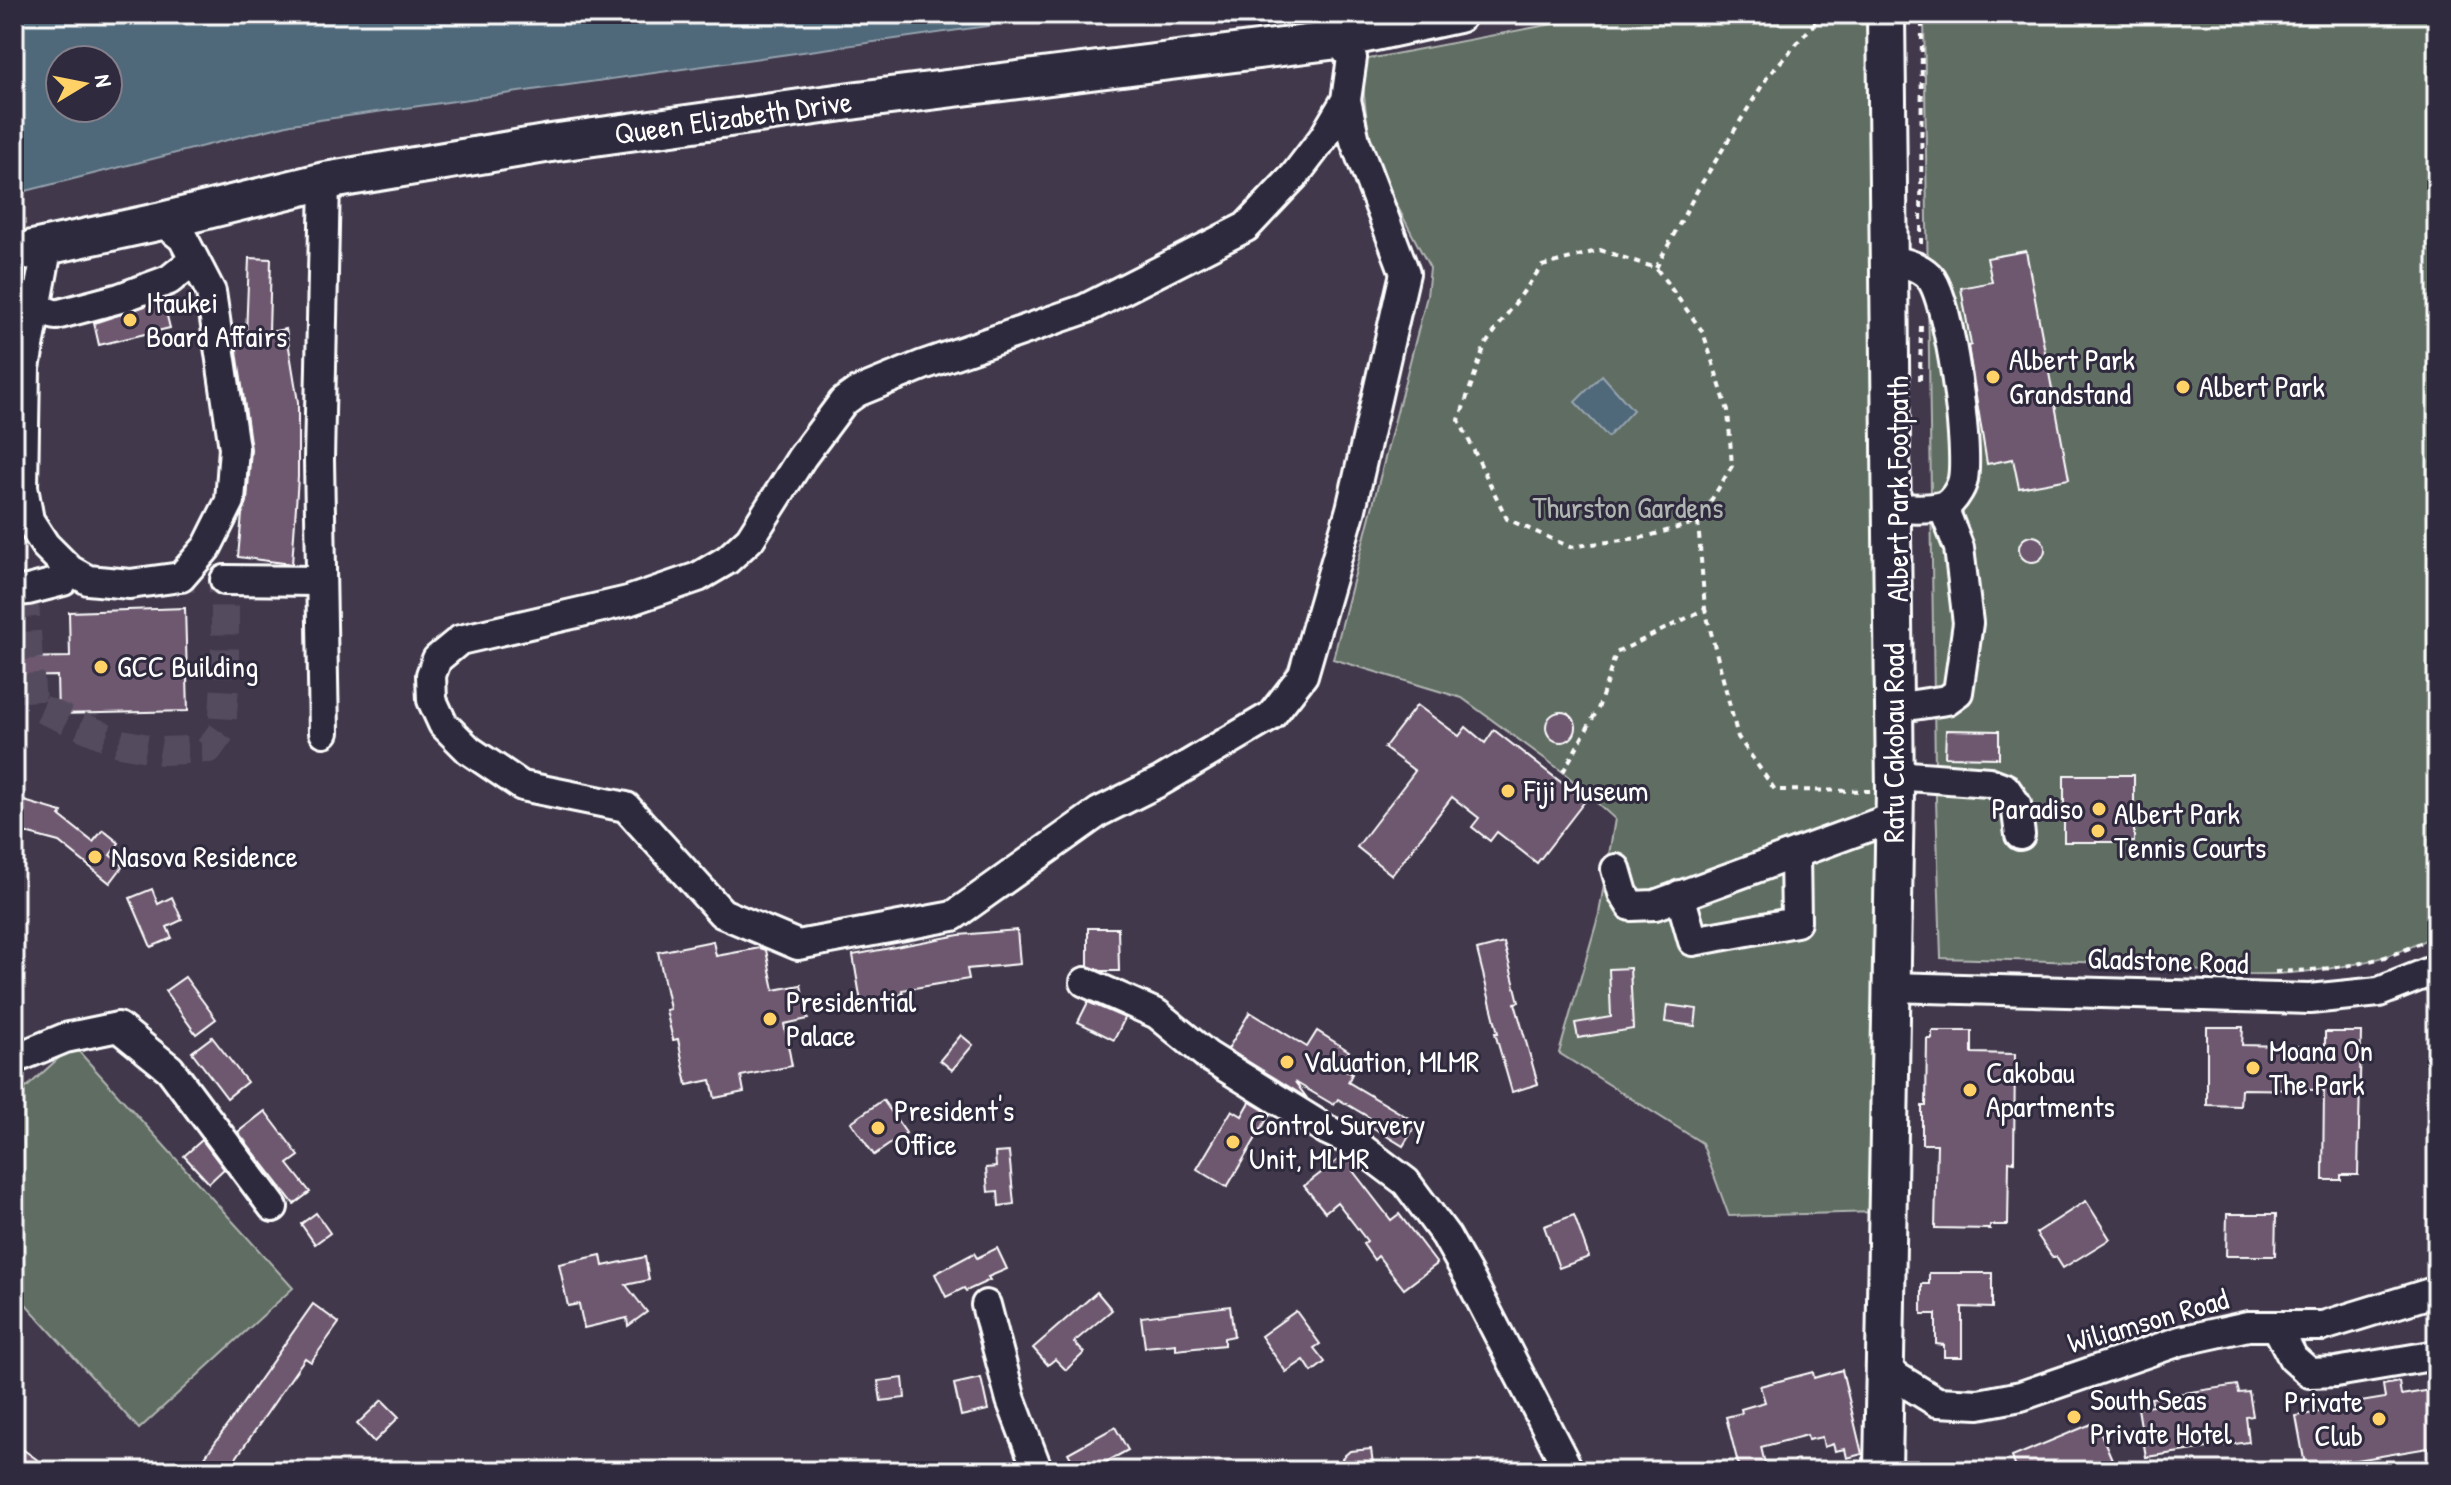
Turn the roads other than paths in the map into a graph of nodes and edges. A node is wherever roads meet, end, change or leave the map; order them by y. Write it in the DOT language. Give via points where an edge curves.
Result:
graph roads {
  1 [pos="1458,14"];
  2 [pos="1886,14"];
  3 [pos="1338,40"];
  4 [pos="1346,100"];
  5 [pos="1324,137"];
  6 [pos="1355,141"];
  7 [pos="325,181"];
  8 [pos="162,221"];
  9 [pos="31,249"];
  10 [pos="194,260"];
  11 [pos="1905,264"];
  12 [pos="36,304"];
  13 [pos="1943,507"];
  14 [pos="1892,508"];
  15 [pos="70,570"];
  16 [pos="225,580"];
  17 [pos="321,581"];
  18 [pos="14,591"];
  19 [pos="1894,708"];
  20 [pos="324,732"];
  21 [pos="1895,794"];
  22 [pos="2020,835"];
  23 [pos="1795,854"];
  24 [pos="1616,869"];
  25 [pos="1680,895"];
  26 [pos="2437,969"];
  27 [pos="1085,982"];
  28 [pos="1891,987"];
  29 [pos="14,1059"];
  30 [pos="273,1207"];
  31 [pos="2437,1291"];
  32 [pos="986,1305"];
  33 [pos="2277,1327"];
  34 [pos="2437,1355"];
  35 [pos="1885,1370"];
  36 [pos="1038,1471"];
  37 [pos="1569,1471"];
  38 [pos="1883,1471"];
  1 -- 3 [label="main road, Queen Elizabeth Drive"];
  2 -- 11 [label="main road, Ratu Cakobau Road"];
  3 -- 4 [label="street" via="1352,58"];
  3 -- 7 [label="main road, Queen Elizabeth Drive" via="842,102"];
  4 -- 5 [label="street"];
  4 -- 6 [label="street"];
  5 -- 6 [label="street"];
  5 -- 6 [label="street" via="1246,227 1085,309 857,392 843,402 802,457 750,539 698,577 628,601 460,640 437,659 431,675 432,700 443,724 469,750 522,786 626,807 722,913 798,945 953,916 1099,812 1271,716 1303,675 1351,509 1405,273"];
  7 -- 8 [label="main road, Queen Elizabeth Drive"];
  7 -- 17 [label="street"];
  8 -- 9 [label="main road, Queen Elizabeth Drive"];
  8 -- 10 [label="street" via="183,238"];
  9 -- 12 [label="street"];
  10 -- 12 [label="street" via="169,280 120,298 56,315"];
  10 -- 15 [label="street" via="211,292 224,377 234,448 230,501 207,547 181,577 130,584 88,580"];
  11 -- 13 [label="street" via="1932,279 1940,299 1964,434 1963,482"];
  11 -- 14 [label="main road, Ratu Cakobau Road"];
  12 -- 15 [label="street" via="25,368 23,487 29,520"];
  13 -- 14 [label="street"];
  13 -- 19 [label="street" via="1959,548 1968,623 1958,692 1947,700"];
  14 -- 19 [label="main road, Ratu Cakobau Road"];
  15 -- 18 [label="street" via="63,581"];
  16 -- 17 [label="street"];
  17 -- 20 [label="street"];
  19 -- 21 [label="main road, Ratu Cakobau Road"];
  21 -- 22 [label="street" via="1989,782 2005,788 2016,804"];
  21 -- 23 [label="street"];
  21 -- 28 [label="main road, Ratu Cakobau Road"];
  23 -- 25 [label="street"];
  23 -- 25 [label="street" via="1796,922 1693,941"];
  24 -- 25 [label="street" via="1631,906 1655,905"];
  26 -- 28 [label="street, Gladstone Road" via="2379,992 2310,999"];
  27 -- 37 [label="street" via="1157,1014 1208,1056 1353,1142 1406,1182 1446,1236"];
  28 -- 35 [label="main road, Ratu Cakobau Road"];
  29 -- 30 [label="street" via="65,1038 118,1027 170,1069"];
  31 -- 33 [label="street, Wiliamson Road" via="2323,1326"];
  32 -- 36 [label="street" via="1011,1400"];
  33 -- 34 [label="street" via="2293,1358 2310,1373"];
  33 -- 35 [label="street, Wiliamson Road" via="2248,1326 2180,1341 2021,1396 1979,1404 1937,1402"];
  35 -- 38 [label="main road, Ratu Cakobau Road"];
}
